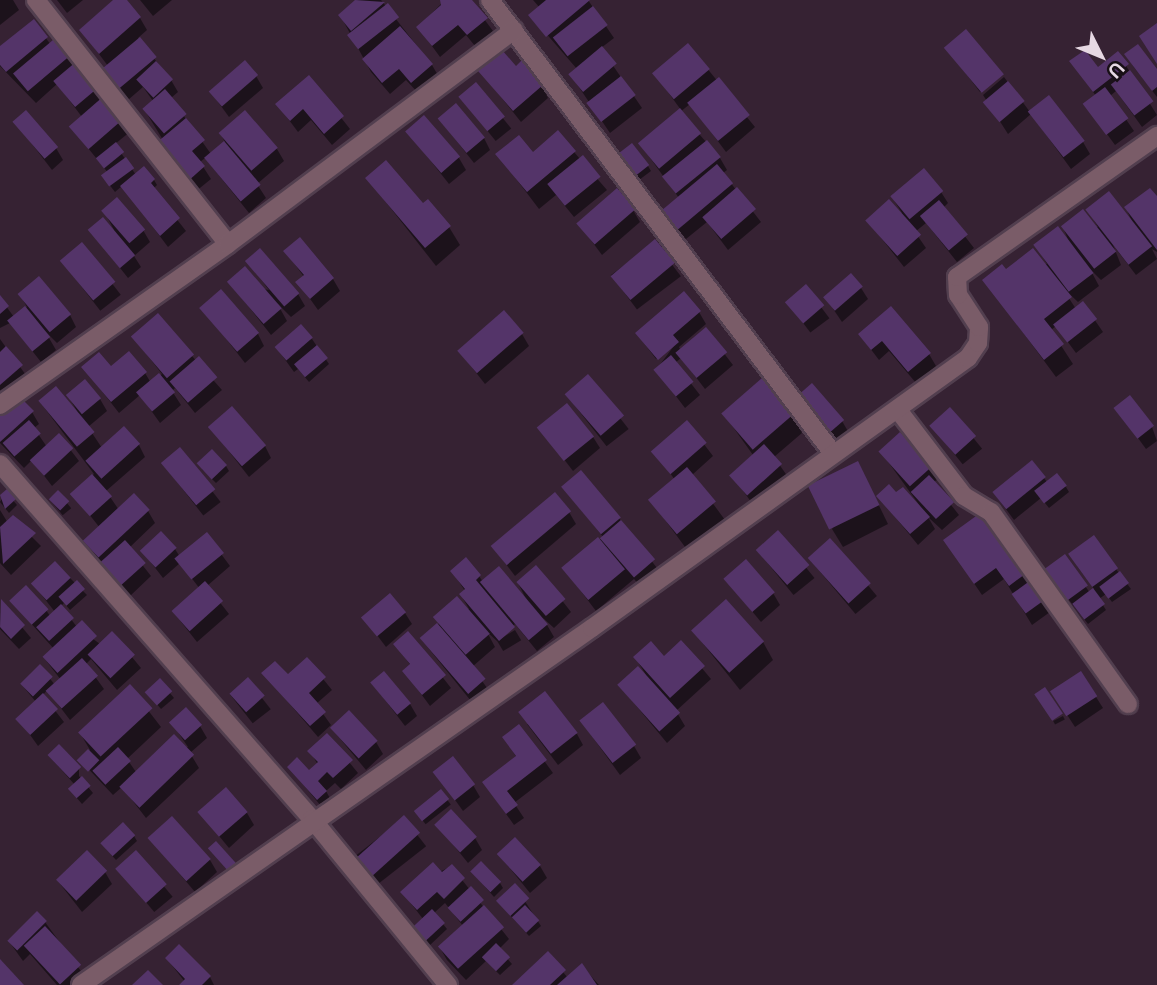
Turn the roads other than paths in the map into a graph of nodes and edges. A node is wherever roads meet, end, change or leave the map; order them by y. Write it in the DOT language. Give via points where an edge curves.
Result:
graph roads {
  1 [pos="36,0"];
  2 [pos="490,0"];
  3 [pos="514,30"];
  4 [pos="1157,136"];
  5 [pos="228,244"];
  6 [pos="0,405"];
  7 [pos="898,410"];
  8 [pos="832,452"];
  9 [pos="0,464"];
  10 [pos="1128,704"];
  11 [pos="313,819"];
  12 [pos="81,985"];
  13 [pos="449,985"];
  1 -- 5 [label="street"];
  2 -- 3 [label="street"];
  3 -- 5 [label="street"];
  3 -- 8 [label="street"];
  4 -- 7 [label="street" via="964,270 956,289 979,327 976,349"];
  5 -- 6 [label="street"];
  7 -- 8 [label="street"];
  7 -- 10 [label="street" via="964,496 991,512"];
  8 -- 11 [label="street" via="592,628"];
  9 -- 11 [label="street"];
  11 -- 12 [label="street"];
  11 -- 13 [label="street"];
}
